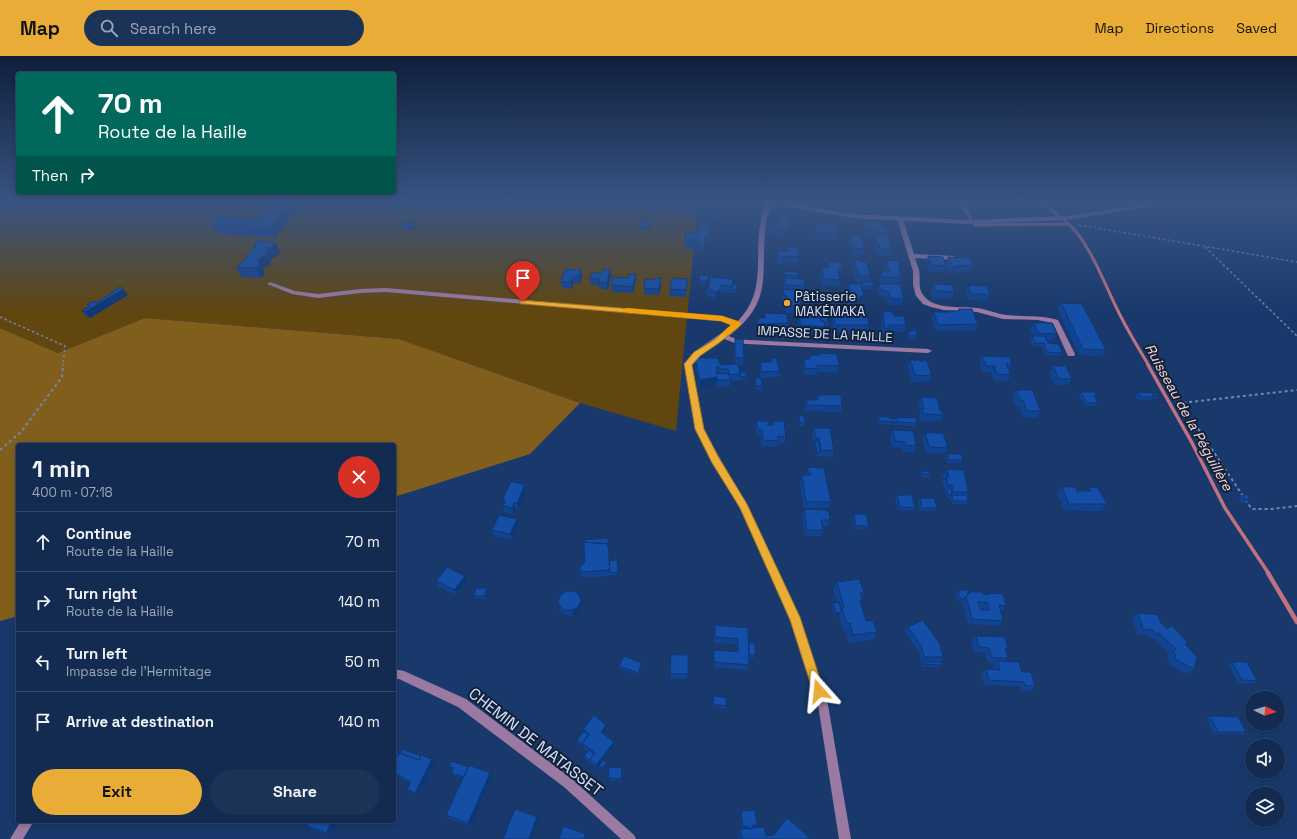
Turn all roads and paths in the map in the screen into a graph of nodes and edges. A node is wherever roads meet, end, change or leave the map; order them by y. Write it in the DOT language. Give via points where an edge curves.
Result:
graph roads {
  1 [pos="763,239"];
  2 [pos="906,239"];
  3 [pos="1160,239"];
  4 [pos="1204,246"];
  5 [pos="912,256"];
  6 [pos="954,258"];
  7 [pos="1297,262"];
  8 [pos="270,284"];
  9 [pos="0,317"];
  10 [pos="737,324"];
  11 [pos="723,336"];
  12 [pos="1297,336"];
  13 [pos="928,351"];
  14 [pos="1071,354"];
  15 [pos="1297,390"];
  16 [pos="0,450"];
  17 [pos="1297,506"];
  18 [pos="396,674"];
  19 [pos="27,823"];
  20 [pos="16,839"];
  21 [pos="630,839"];
  22 [pos="844,839"];
  1 -- 10 [label="street" via="760,289 754,305"];
  2 -- 5 [label="street"];
  3 -- 4 [label="path"];
  4 -- 7 [label="path"];
  4 -- 12 [label="path"];
  5 -- 6 [label="street"];
  5 -- 14 [label="street" via="919,294 930,305 1008,317 1047,318 1056,322"];
  8 -- 10 [label="street" via="294,293 318,296 386,290 722,319"];
  9 -- 16 [label="path" via="65,346 62,378 21,432"];
  10 -- 11 [label="street"];
  11 -- 13 [label="street, IMPASSE DE LA HAILLE" via="747,342"];
  11 -- 22 [label="street" via="697,354 688,364 699,429 744,506 796,620 823,705"];
  15 -- 17 [label="path" via="1181,403 1252,509 1272,510"];
  18 -- 21 [label="street, CHEMIN DE MATASSET" via="462,703 568,783"];
  19 -- 20 [label="street"];
}
